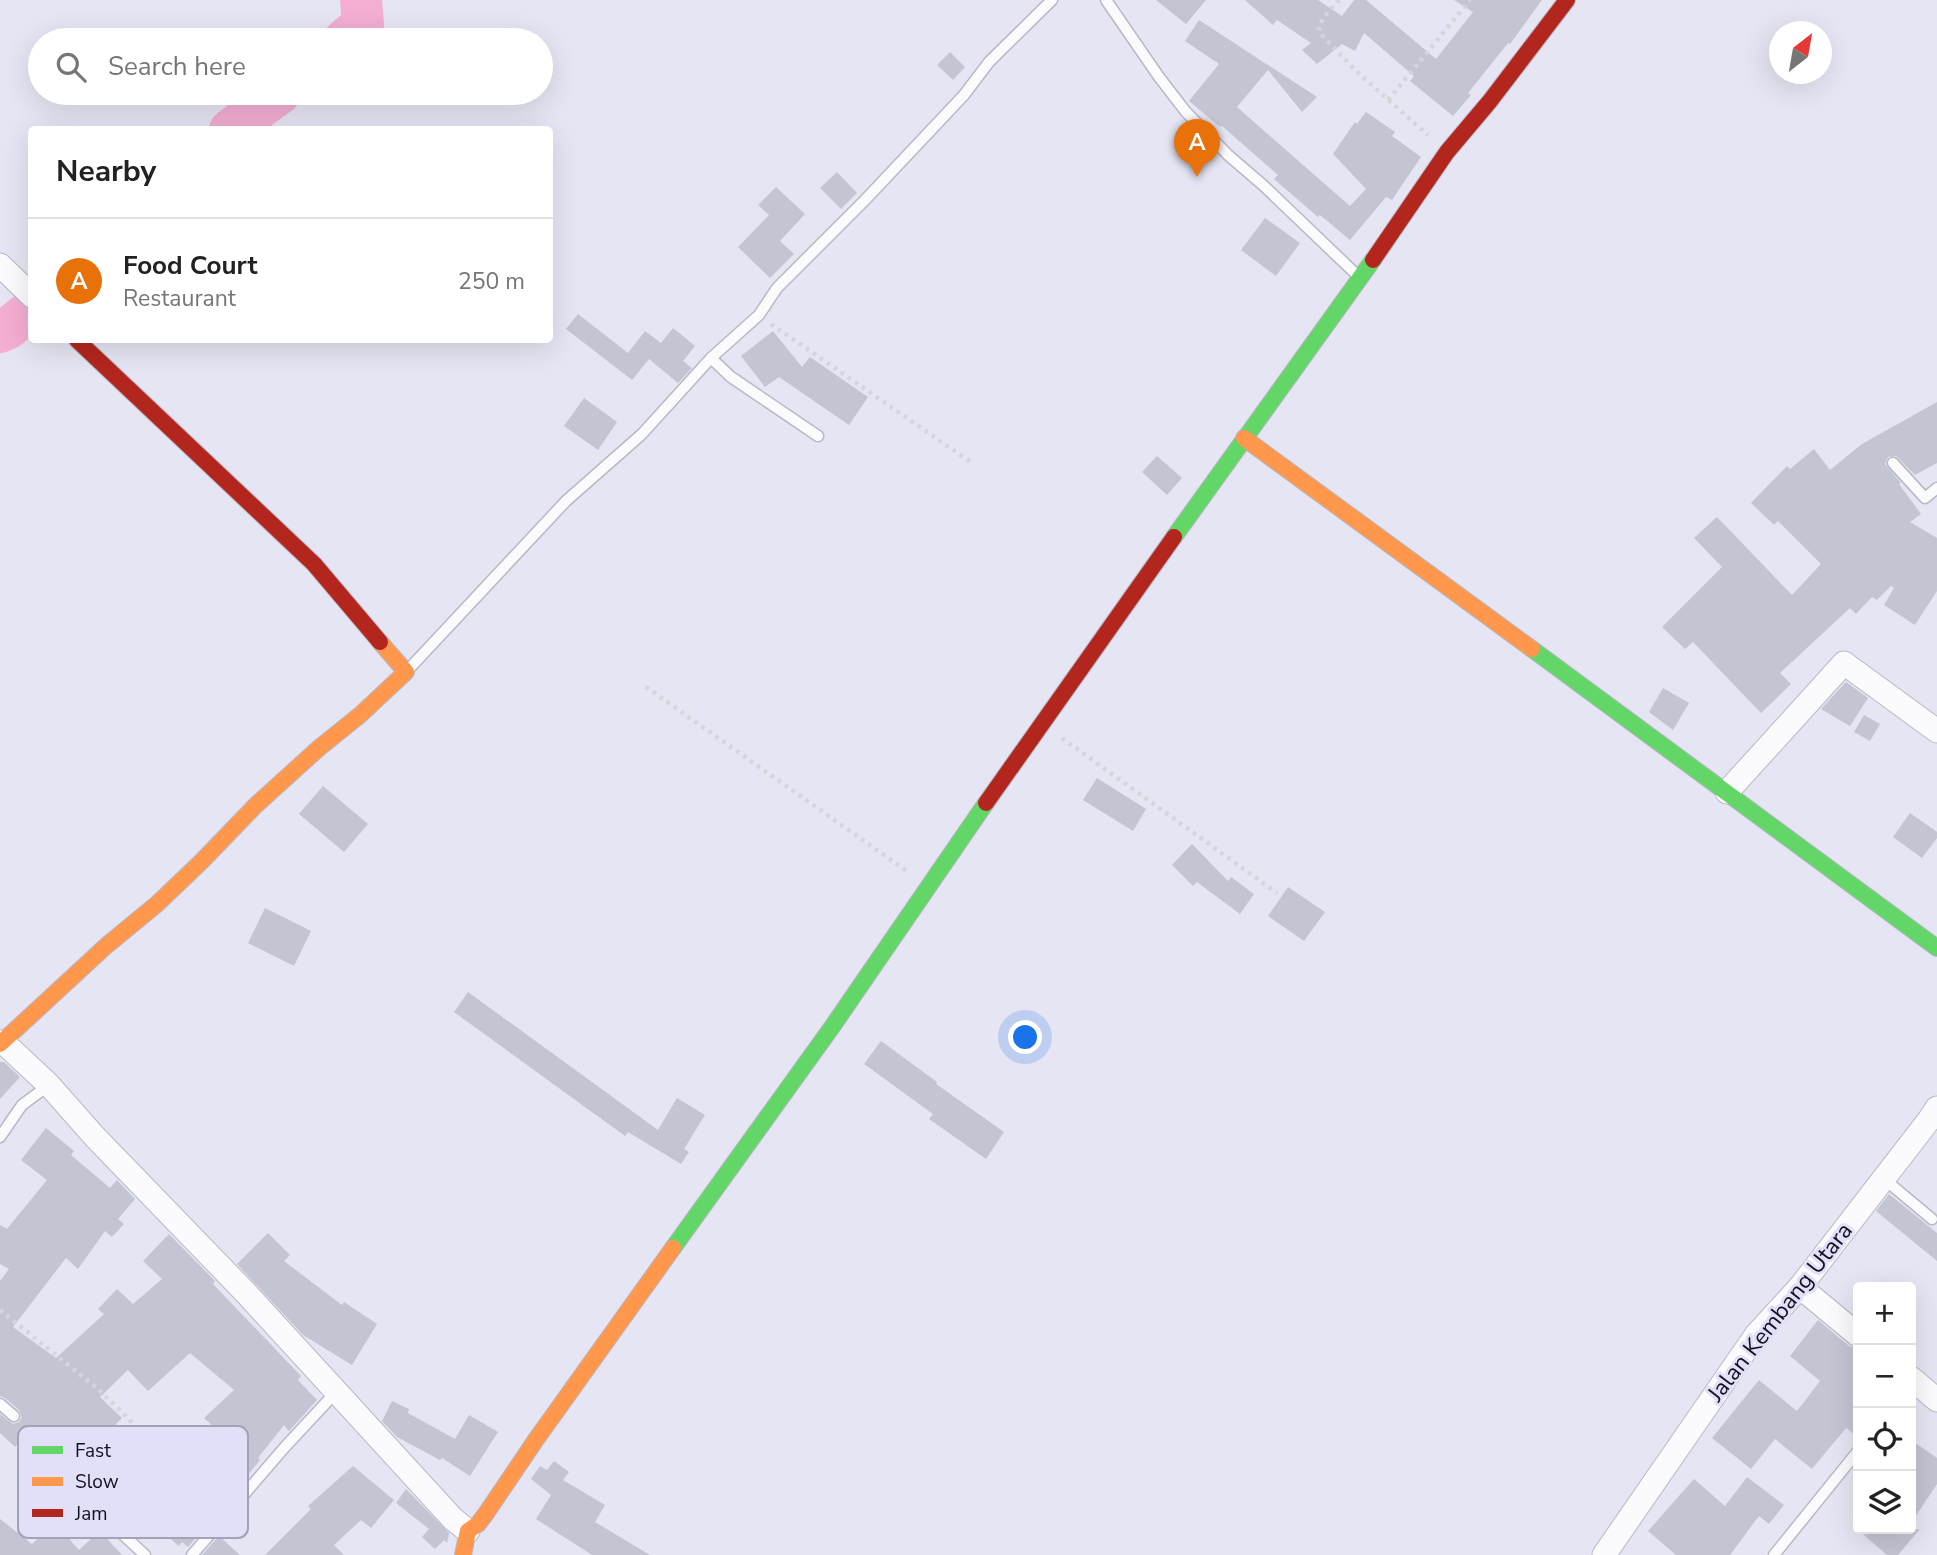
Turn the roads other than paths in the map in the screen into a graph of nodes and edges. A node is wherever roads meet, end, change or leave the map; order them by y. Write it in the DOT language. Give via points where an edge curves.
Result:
graph roads {
  1 [pos="1052,0"];
  2 [pos="1106,0"];
  3 [pos="1567,0"];
  4 [pos="0,265"];
  5 [pos="1360,278"];
  6 [pos="28,292"];
  7 [pos="80,343"];
  8 [pos="711,358"];
  9 [pos="818,436"];
  10 [pos="1244,438"];
  11 [pos="1893,463"];
  12 [pos="1937,488"];
  13 [pos="406,672"];
  14 [pos="1937,731"];
  15 [pos="1727,792"];
  16 [pos="1937,948"];
  17 [pos="2,1043"];
  18 [pos="49,1085"];
  19 [pos="1937,1108"];
  20 [pos="0,1137"];
  21 [pos="1883,1178"];
  22 [pos="1932,1219"];
  23 [pos="1800,1287"];
  24 [pos="1853,1331"];
  25 [pos="1916,1385"];
  26 [pos="337,1391"];
  27 [pos="1937,1400"];
  28 [pos="0,1404"];
  29 [pos="13,1416"];
  30 [pos="1853,1457"];
  31 [pos="248,1490"];
  32 [pos="468,1531"];
  33 [pos="127,1538"];
  34 [pos="207,1538"];
  35 [pos="145,1555"];
  36 [pos="192,1555"];
  37 [pos="463,1555"];
  38 [pos="1604,1555"];
  39 [pos="1774,1555"];
  1 -- 8 [label="lane" via="777,288 759,315"];
  2 -- 5 [label="lane" via="1186,112"];
  3 -- 5 [label="street" via="1447,152"];
  4 -- 6 [label="street"];
  5 -- 10 [label="street"];
  7 -- 13 [label="street" via="314,564"];
  8 -- 9 [label="lane" via="731,377"];
  8 -- 13 [label="lane" via="642,434 566,501"];
  10 -- 15 [label="street"];
  10 -- 32 [label="street" via="492,1506"];
  11 -- 12 [label="lane" via="1925,498"];
  13 -- 17 [label="street"];
  14 -- 15 [label="street" via="1844,663"];
  15 -- 16 [label="street"];
  17 -- 18 [label="street"];
  18 -- 20 [label="lane" via="22,1105"];
  18 -- 26 [label="street"];
  19 -- 21 [label="street, Jalan Kembang Utara"];
  21 -- 22 [label="lane"];
  21 -- 23 [label="street, Jalan Kembang Utara"];
  23 -- 24 [label="street"];
  23 -- 38 [label="street, Jalan Kembang Utara" via="1756,1335"];
  25 -- 27 [label="street"];
  26 -- 31 [label="lane"];
  26 -- 32 [label="street"];
  28 -- 29 [label="lane"];
  30 -- 39 [label="lane"];
  32 -- 37 [label="street"];
  33 -- 35 [label="lane"];
  34 -- 36 [label="lane"];
}
